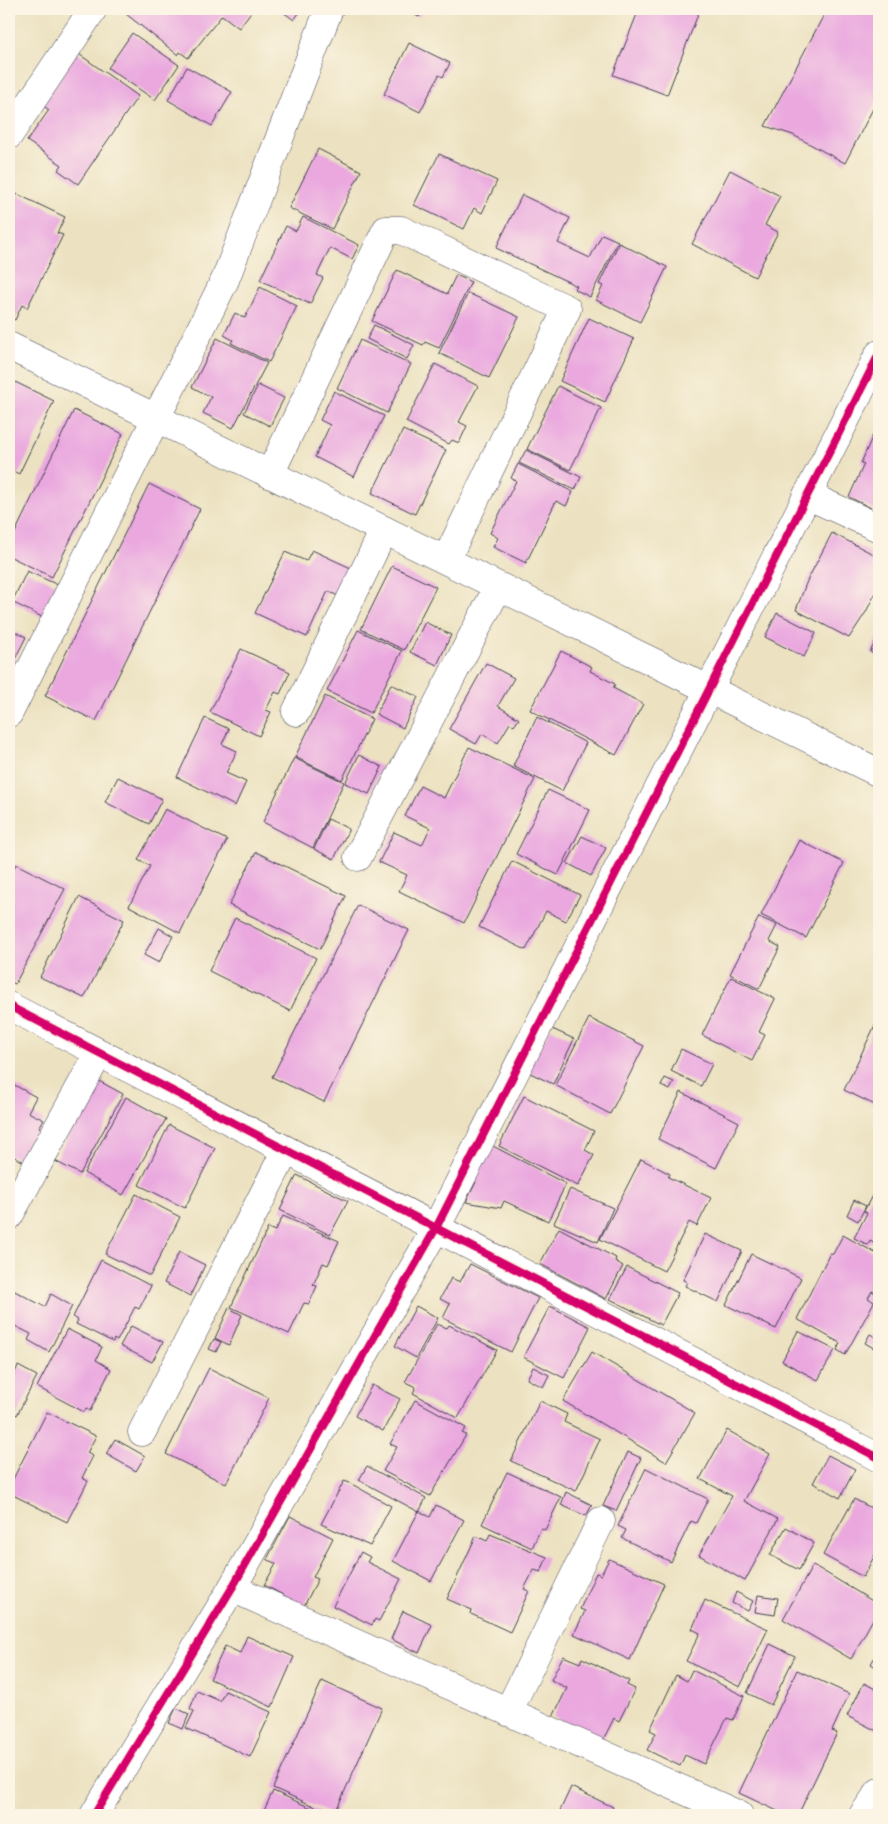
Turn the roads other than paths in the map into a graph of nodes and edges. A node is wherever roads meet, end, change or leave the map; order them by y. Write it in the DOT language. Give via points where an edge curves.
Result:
graph roads {
  1 [pos="93,9"];
  2 [pos="329,9"];
  3 [pos="9,135"];
  4 [pos="9,346"];
  5 [pos="879,354"];
  6 [pos="155,418"];
  7 [pos="270,474"];
  8 [pos="807,494"];
  9 [pos="879,528"];
  10 [pos="384,530"];
  11 [pos="446,560"];
  12 [pos="498,586"];
  13 [pos="708,689"];
  14 [pos="296,712"];
  15 [pos="9,713"];
  16 [pos="879,773"];
  17 [pos="358,856"];
  18 [pos="9,1006"];
  19 [pos="99,1053"];
  20 [pos="286,1150"];
  21 [pos="9,1216"];
  22 [pos="436,1228"];
  23 [pos="142,1432"];
  24 [pos="879,1458"];
  25 [pos="601,1521"];
  26 [pos="232,1588"];
  27 [pos="508,1712"];
  28 [pos="879,1792"];
  29 [pos="94,1815"];
  30 [pos="739,1815"];
  31 [pos="863,1815"];
  1 -- 3 [label="street"];
  2 -- 6 [label="street" via="225,280"];
  4 -- 6 [label="street"];
  5 -- 8 [label="street"];
  6 -- 7 [label="street"];
  6 -- 15 [label="street"];
  7 -- 10 [label="street"];
  7 -- 11 [label="street" via="386,230 401,230 567,309"];
  8 -- 9 [label="street"];
  8 -- 13 [label="street"];
  10 -- 11 [label="street"];
  10 -- 14 [label="street"];
  11 -- 12 [label="street"];
  12 -- 13 [label="street"];
  12 -- 17 [label="street"];
  13 -- 16 [label="street"];
  13 -- 22 [label="street"];
  18 -- 19 [label="street"];
  19 -- 20 [label="street"];
  19 -- 21 [label="street"];
  20 -- 22 [label="street"];
  20 -- 23 [label="street"];
  22 -- 24 [label="street"];
  22 -- 26 [label="street"];
  25 -- 27 [label="street"];
  26 -- 27 [label="street"];
  26 -- 29 [label="street"];
  27 -- 30 [label="street"];
  28 -- 31 [label="street"];
}
